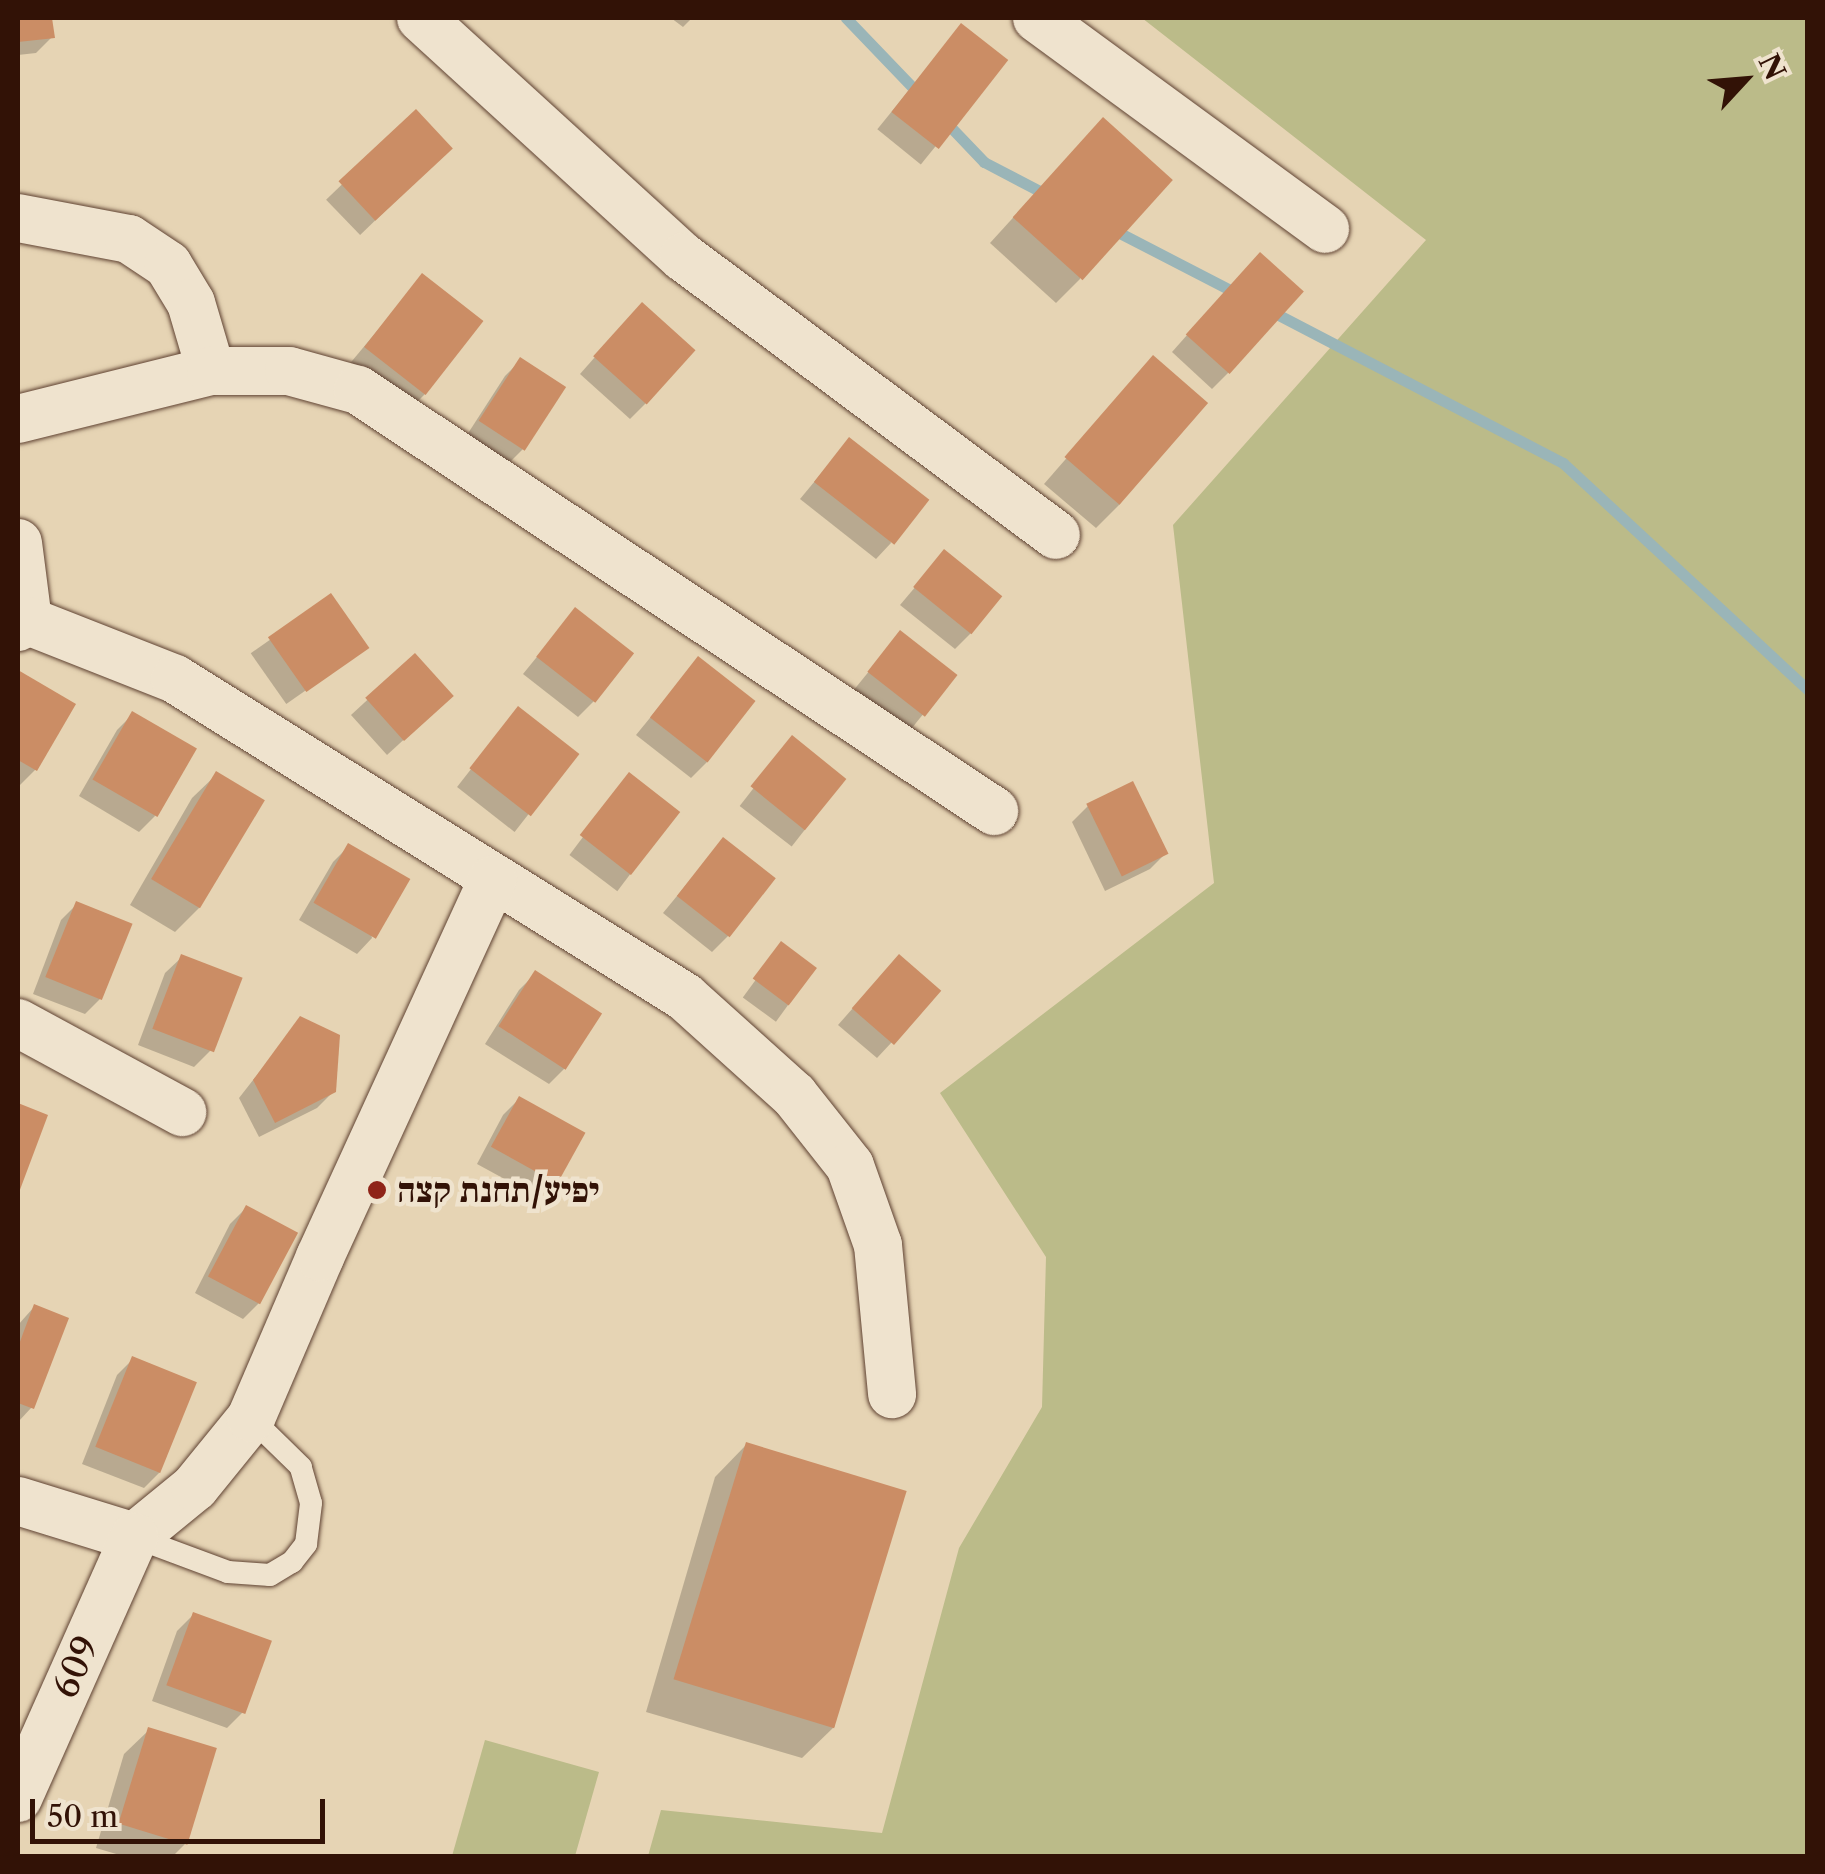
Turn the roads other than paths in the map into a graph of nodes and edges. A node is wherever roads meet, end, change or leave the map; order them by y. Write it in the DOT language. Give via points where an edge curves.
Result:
graph roads {
  1 [pos="421,18"];
  2 [pos="1037,18"];
  3 [pos="18,218"];
  4 [pos="1325,229"];
  5 [pos="211,371"];
  6 [pos="18,420"];
  7 [pos="1056,535"];
  8 [pos="18,543"];
  9 [pos="23,624"];
  10 [pos="994,810"];
  11 [pos="494,880"];
  12 [pos="18,1023"];
  13 [pos="182,1112"];
  14 [pos="892,1394"];
  15 [pos="251,1418"];
  16 [pos="18,1502"];
  17 [pos="134,1537"];
  18 [pos="18,1798"];
  1 -- 7 [label="street" via="683,256"];
  2 -- 4 [label="street"];
  3 -- 5 [label="street" via="129,239 168,264 191,303"];
  5 -- 6 [label="street"];
  5 -- 10 [label="street" via="288,371 358,390"];
  8 -- 9 [label="street"];
  9 -- 11 [label="street" via="175,678"];
  11 -- 14 [label="street" via="685,998 794,1095 850,1166 878,1245"];
  11 -- 15 [label="street"];
  12 -- 13 [label="street"];
  15 -- 17 [label="street" via="195,1487"];
  15 -- 17 [label="lane" via="301,1467 311,1504 306,1544 292,1562 270,1575 228,1572"];
  16 -- 17 [label="street"];
  17 -- 18 [label="street, 609"];
}
